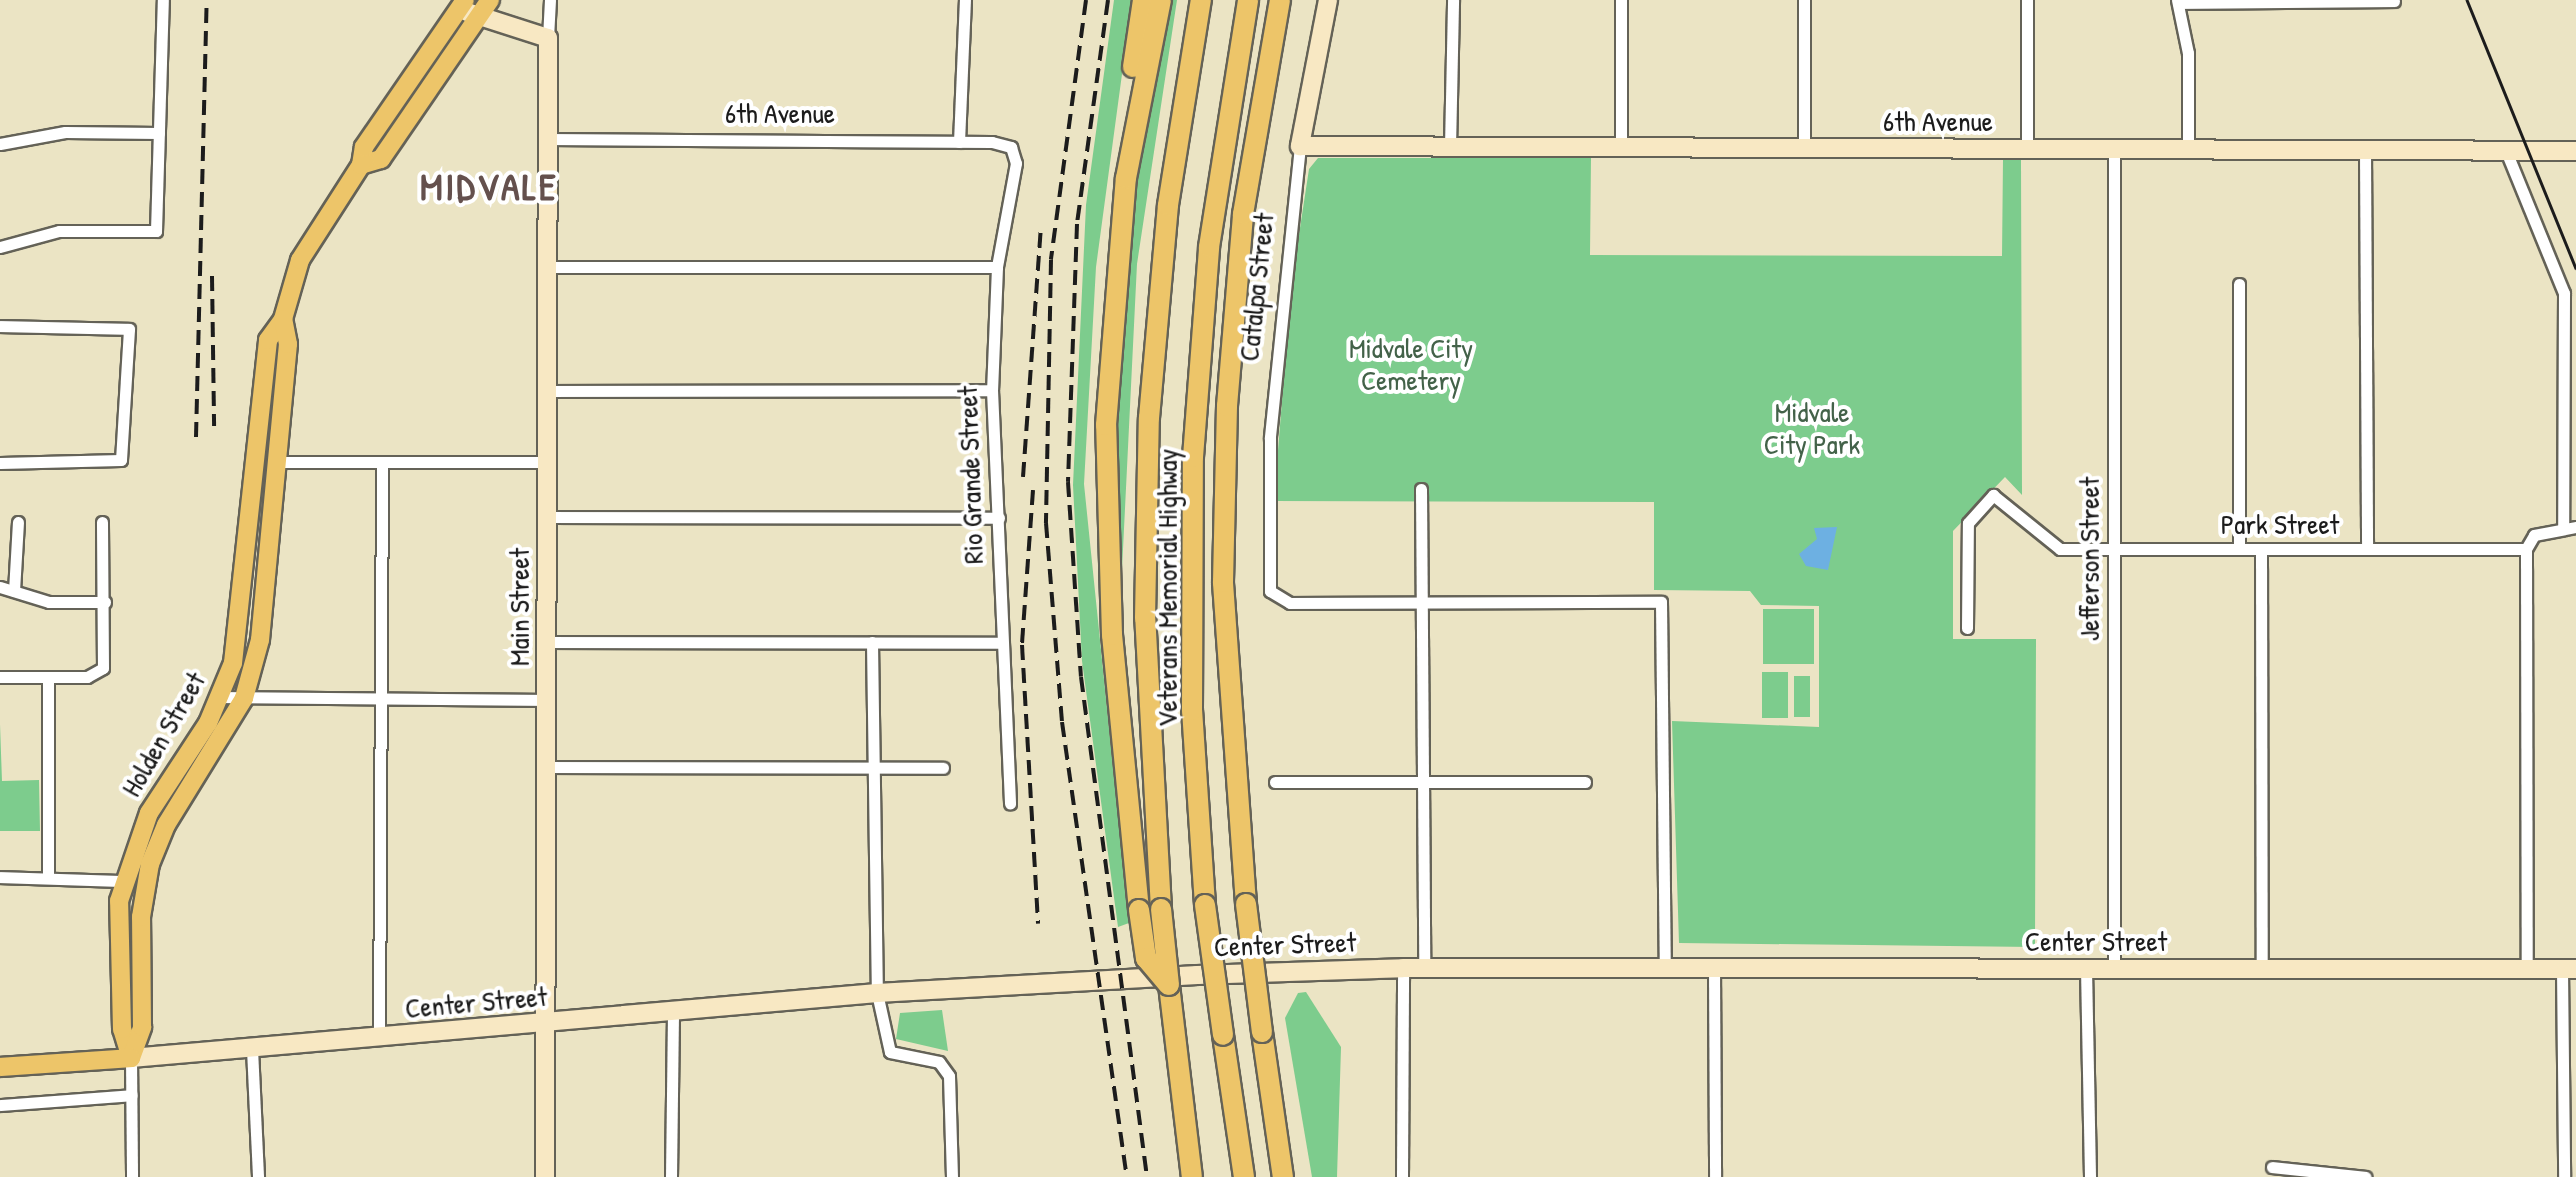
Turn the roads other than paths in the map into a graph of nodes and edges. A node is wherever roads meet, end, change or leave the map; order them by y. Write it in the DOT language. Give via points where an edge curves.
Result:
graph roads {
  1 [pos="162,0"];
  2 [pos="490,0"];
  3 [pos="550,0"];
  4 [pos="965,0"];
  5 [pos="1143,0"];
  6 [pos="1160,0"];
  7 [pos="1201,0"];
  8 [pos="1248,0"];
  9 [pos="1280,0"];
  10 [pos="1328,0"];
  11 [pos="1453,0"];
  12 [pos="1621,0"];
  13 [pos="1804,0"];
  14 [pos="2027,0"];
  15 [pos="2320,0"];
  16 [pos="2394,1"];
  17 [pos="2177,2"];
  18 [pos="463,4"];
  19 [pos="480,20"];
  20 [pos="548,38"];
  21 [pos="159,133"];
  22 [pos="547,139"];
  23 [pos="959,142"];
  24 [pos="0,144"];
  25 [pos="1300,146"];
  26 [pos="1011,147"];
  27 [pos="1450,147"];
  28 [pos="1622,147"];
  29 [pos="1804,148"];
  30 [pos="2027,149"];
  31 [pos="2114,150"];
  32 [pos="2188,150"];
  33 [pos="2365,151"];
  34 [pos="2506,151"];
  35 [pos="2576,151"];
  36 [pos="361,165"];
  37 [pos="0,248"];
  38 [pos="997,267"];
  39 [pos="547,268"];
  40 [pos="2239,284"];
  41 [pos="282,319"];
  42 [pos="0,326"];
  43 [pos="1111,328"];
  44 [pos="992,390"];
  45 [pos="546,391"];
  46 [pos="277,462"];
  47 [pos="382,462"];
  48 [pos="546,462"];
  49 [pos="0,463"];
  50 [pos="1421,490"];
  51 [pos="546,517"];
  52 [pos="999,518"];
  53 [pos="18,522"];
  54 [pos="102,522"];
  55 [pos="2570,527"];
  56 [pos="2114,549"];
  57 [pos="2238,549"];
  58 [pos="2262,549"];
  59 [pos="2366,550"];
  60 [pos="2526,550"];
  61 [pos="0,587"];
  62 [pos="14,591"];
  63 [pos="104,602"];
  64 [pos="1422,602"];
  65 [pos="1967,628"];
  66 [pos="546,642"];
  67 [pos="872,642"];
  68 [pos="1000,643"];
  69 [pos="0,677"];
  70 [pos="48,677"];
  71 [pos="222,697"];
  72 [pos="244,698"];
  73 [pos="382,699"];
  74 [pos="546,700"];
  75 [pos="546,767"];
  76 [pos="873,768"];
  77 [pos="943,768"];
  78 [pos="1275,782"];
  79 [pos="1422,782"];
  80 [pos="1585,782"];
  81 [pos="1010,804"];
  82 [pos="0,877"];
  83 [pos="48,877"];
  84 [pos="123,881"];
  85 [pos="1403,968"];
  86 [pos="1424,968"];
  87 [pos="1665,968"];
  88 [pos="1714,968"];
  89 [pos="2086,968"];
  90 [pos="2114,968"];
  91 [pos="2262,969"];
  92 [pos="2528,969"];
  93 [pos="2569,969"];
  94 [pos="1169,986"];
  95 [pos="877,993"];
  96 [pos="672,1011"];
  97 [pos="545,1024"];
  98 [pos="379,1038"];
  99 [pos="252,1049"];
  100 [pos="131,1058"];
  101 [pos="0,1067"];
  102 [pos="132,1095"];
  103 [pos="0,1105"];
  104 [pos="2272,1167"];
  105 [pos="132,1177"];
  106 [pos="258,1177"];
  107 [pos="545,1177"];
  108 [pos="671,1177"];
  109 [pos="952,1177"];
  110 [pos="1192,1177"];
  111 [pos="1244,1177"];
  112 [pos="1283,1177"];
  113 [pos="1402,1177"];
  114 [pos="1715,1177"];
  115 [pos="2090,1177"];
  116 [pos="2365,1177"];
  117 [pos="2564,1177"];
  1 -- 21 [label="street"];
  2 -- 19 [label="main road, Holden Street"];
  3 -- 20 [label="street, Main Street"];
  4 -- 23 [label="street"];
  5 -- 43 [label="highway" via="1115,197"];
  6 -- 43 [label="highway" via="1130,150"];
  7 -- 94 [label="highway, Veterans Memorial Highway, bridge" via="1168,205 1149,418 1146,671"];
  8 -- 111 [label="highway, Veterans Memorial Highway, bridge" via="1209,246 1193,457 1192,710 1205,905"];
  9 -- 112 [label="highway, bridge" via="1243,214 1227,406 1224,582 1246,904"];
  10 -- 25 [label="street, Catalpa Street"];
  11 -- 27 [label="street"];
  12 -- 28 [label="street"];
  13 -- 29 [label="street"];
  14 -- 30 [label="street"];
  15 -- 16 [label="street"];
  15 -- 17 [label="street"];
  17 -- 32 [label="street" via="2188,53"];
  18 -- 19 [label="street"];
  18 -- 36 [label="main road, Holden Street" via="364,147"];
  19 -- 20 [label="street"];
  19 -- 36 [label="main road, Holden Street" via="381,159"];
  20 -- 22 [label="street, Main Street"];
  21 -- 24 [label="street" via="65,132"];
  21 -- 37 [label="street" via="156,230 59,231"];
  22 -- 23 [label="street, 6th Avenue"];
  22 -- 39 [label="street, Main Street"];
  23 -- 26 [label="street, 6th Avenue"];
  25 -- 27 [label="street, 6th Avenue"];
  25 -- 64 [label="street, Catalpa Street" via="1271,421 1266,582 1277,599 1290,603"];
  26 -- 38 [label="street, Rio Grande Street" via="1016,164"];
  27 -- 28 [label="street, 6th Avenue"];
  28 -- 29 [label="street, 6th Avenue"];
  29 -- 30 [label="street, 6th Avenue"];
  30 -- 31 [label="street, 6th Avenue"];
  31 -- 32 [label="street, 6th Avenue"];
  31 -- 56 [label="street, Jefferson Street"];
  32 -- 33 [label="street, 6th Avenue"];
  33 -- 34 [label="street, 6th Avenue"];
  33 -- 59 [label="street"];
  34 -- 35 [label="street, 6th Avenue"];
  34 -- 55 [label="street" via="2564,292"];
  36 -- 41 [label="main road, Holden Street" via="310,240"];
  38 -- 39 [label="street"];
  38 -- 44 [label="street, Rio Grande Street"];
  39 -- 45 [label="street, Main Street"];
  40 -- 57 [label="street"];
  41 -- 46 [label="main road, Holden Street" via="288,344"];
  41 -- 71 [label="main road, Holden Street" via="268,340 242,618"];
  42 -- 49 [label="street" via="129,329 121,460"];
  43 -- 94 [label="highway, bridge" via="1109,593 1146,958"];
  44 -- 45 [label="street"];
  44 -- 52 [label="street, Rio Grande Street"];
  45 -- 48 [label="street, Main Street"];
  46 -- 47 [label="street"];
  46 -- 72 [label="main road, Holden Street" via="263,618"];
  47 -- 48 [label="street"];
  47 -- 73 [label="street"];
  48 -- 51 [label="street, Main Street"];
  50 -- 64 [label="street"];
  51 -- 52 [label="street"];
  51 -- 66 [label="street, Main Street"];
  52 -- 68 [label="street, Rio Grande Street"];
  53 -- 62 [label="street"];
  54 -- 63 [label="street"];
  55 -- 60 [label="street" via="2534,535"];
  56 -- 57 [label="street, Park Street"];
  56 -- 65 [label="street, Park Street" via="2054,548 1993,495 1968,523"];
  56 -- 90 [label="street, Jefferson Street"];
  57 -- 58 [label="street, Park Street"];
  58 -- 59 [label="street, Park Street"];
  58 -- 91 [label="street"];
  59 -- 60 [label="street, Park Street"];
  60 -- 92 [label="street"];
  61 -- 62 [label="street"];
  62 -- 63 [label="street" via="55,602"];
  63 -- 70 [label="street" via="107,658 100,672"];
  64 -- 79 [label="street"];
  64 -- 87 [label="street" via="1661,602"];
  66 -- 67 [label="street"];
  66 -- 74 [label="street, Main Street"];
  67 -- 68 [label="street"];
  67 -- 76 [label="street"];
  68 -- 81 [label="street, Rio Grande Street"];
  69 -- 70 [label="street"];
  70 -- 83 [label="street"];
  71 -- 72 [label="street"];
  71 -- 84 [label="main road, Holden Street" via="149,813"];
  72 -- 73 [label="street"];
  72 -- 100 [label="main road, Holden Street" via="166,825 150,864 141,917 142,1027"];
  73 -- 74 [label="street"];
  73 -- 98 [label="street"];
  74 -- 75 [label="street, Main Street"];
  75 -- 76 [label="street"];
  75 -- 97 [label="street, Main Street"];
  76 -- 77 [label="street"];
  76 -- 95 [label="street"];
  78 -- 79 [label="street"];
  79 -- 80 [label="street"];
  79 -- 86 [label="street"];
  82 -- 83 [label="street"];
  83 -- 84 [label="street"];
  84 -- 100 [label="main road, Holden Street" via="122,1029"];
  85 -- 86 [label="street, Center Street"];
  85 -- 95 [label="street, Center Street"];
  85 -- 113 [label="street"];
  86 -- 87 [label="street, Center Street"];
  87 -- 88 [label="street, Center Street"];
  88 -- 89 [label="street, Center Street"];
  88 -- 114 [label="street"];
  89 -- 90 [label="street, Center Street"];
  89 -- 115 [label="street"];
  90 -- 91 [label="street, Center Street"];
  91 -- 92 [label="street, Center Street"];
  92 -- 93 [label="street, Center Street"];
  93 -- 117 [label="street"];
  94 -- 110 [label="highway, Veterans Memorial Highway"];
  95 -- 96 [label="street, Center Street"];
  95 -- 109 [label="street" via="890,1052 939,1062 949,1076"];
  96 -- 97 [label="street, Center Street"];
  96 -- 108 [label="street"];
  97 -- 98 [label="street, Center Street"];
  97 -- 107 [label="street, Main Street"];
  98 -- 99 [label="street, Center Street"];
  99 -- 100 [label="street, Center Street"];
  99 -- 106 [label="street"];
  100 -- 101 [label="main road, Center Street"];
  100 -- 102 [label="street, Holden Street"];
  102 -- 103 [label="street"];
  102 -- 105 [label="street, Holden Street"];
  104 -- 116 [label="street"];
}
